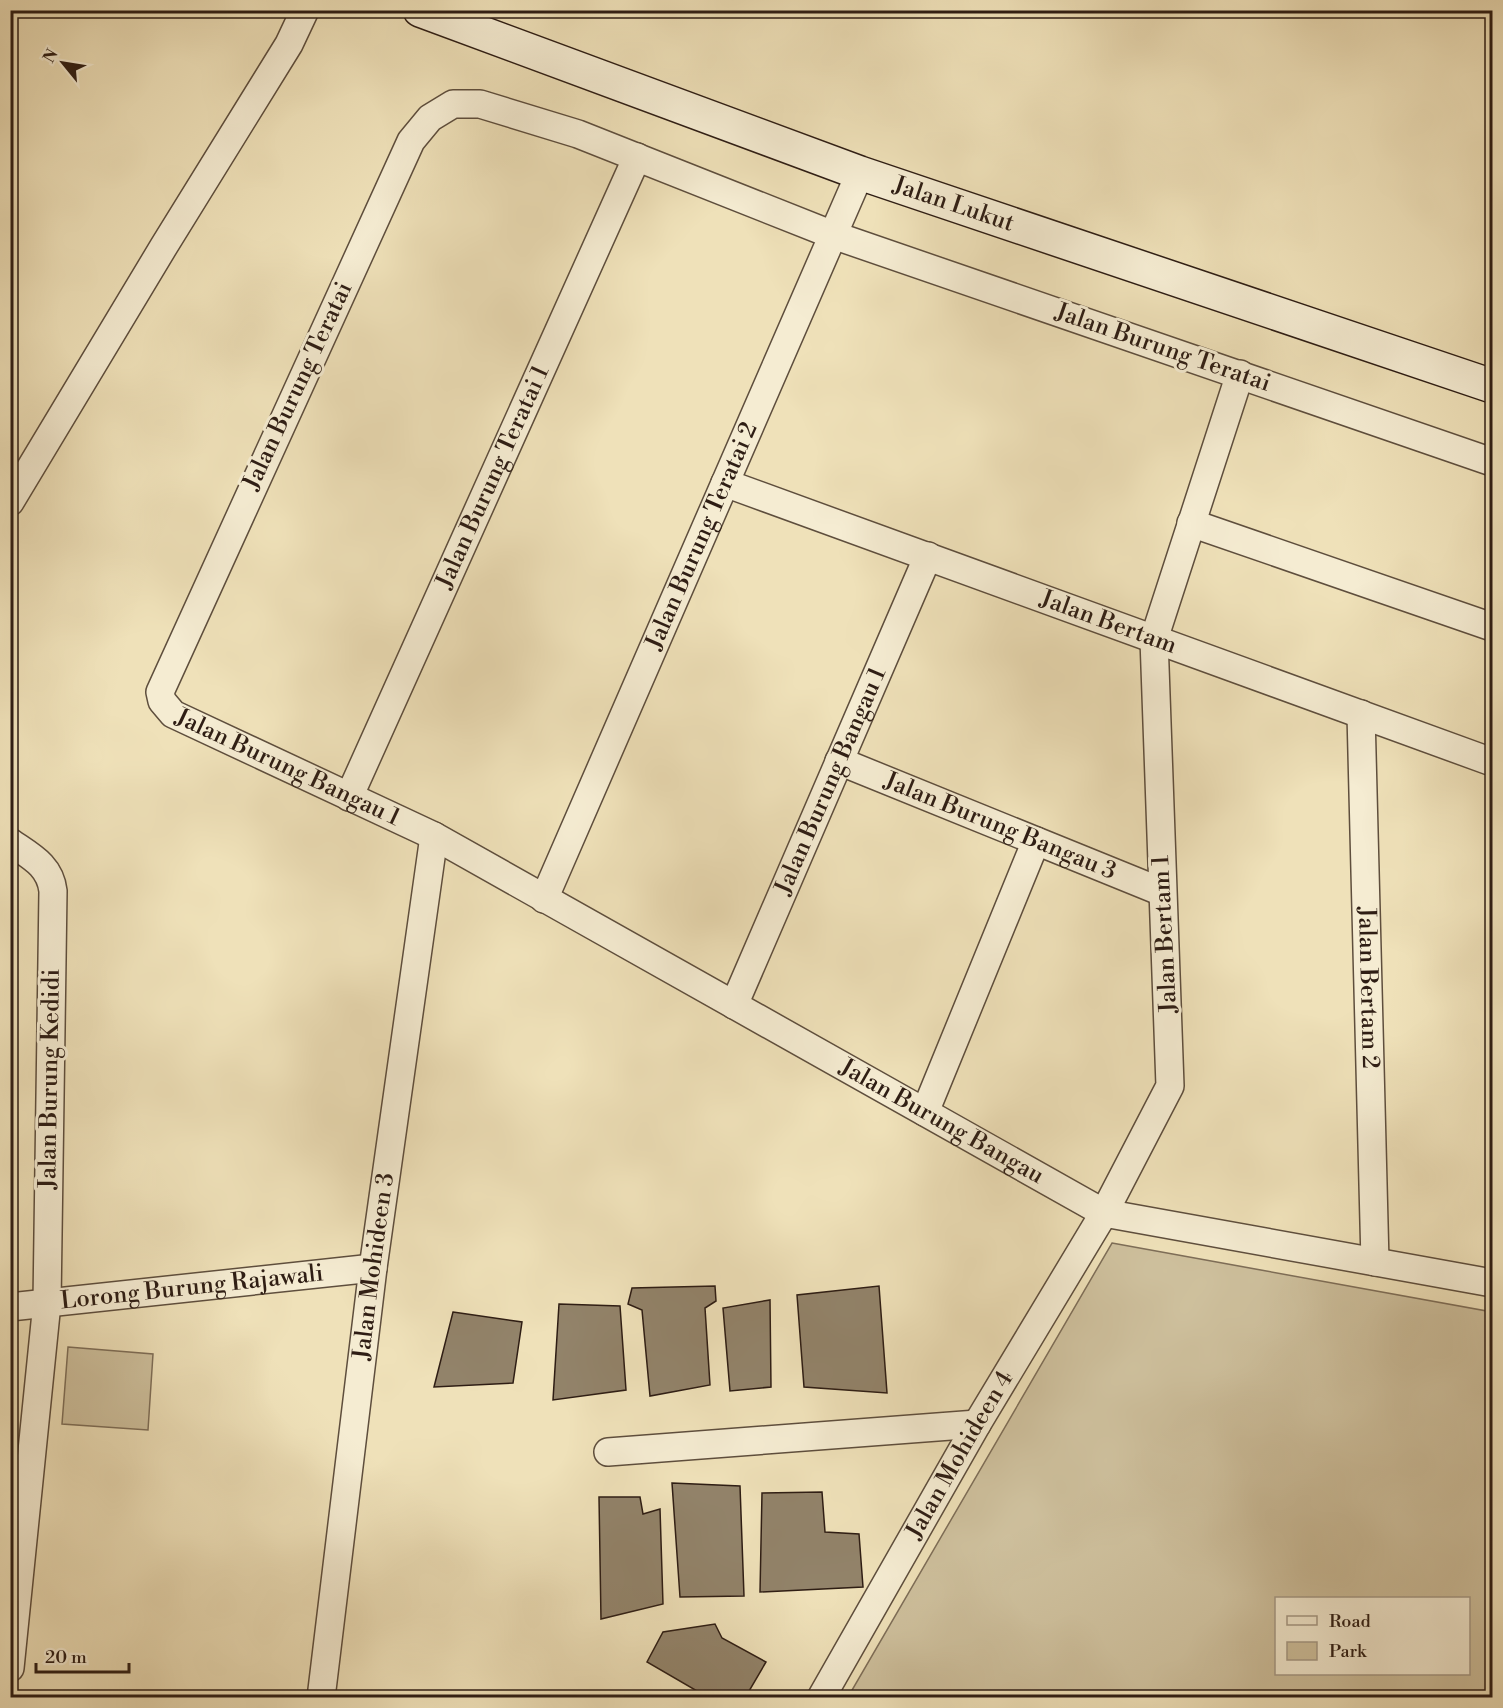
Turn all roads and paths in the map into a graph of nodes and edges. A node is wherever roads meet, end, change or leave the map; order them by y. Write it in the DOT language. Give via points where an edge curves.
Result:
graph roads {
  1 [pos="305,10"];
  2 [pos="420,10"];
  3 [pos="637,157"];
  4 [pos="860,174"];
  5 [pos="833,235"];
  6 [pos="1240,375"];
  7 [pos="1492,386"];
  8 [pos="1492,462"];
  9 [pos="725,483"];
  10 [pos="10,502"];
  11 [pos="1191,523"];
  12 [pos="927,556"];
  13 [pos="1492,627"];
  14 [pos="1154,639"];
  15 [pos="162,684"];
  16 [pos="1361,714"];
  17 [pos="839,761"];
  18 [pos="1492,762"];
  19 [pos="349,797"];
  20 [pos="434,836"];
  21 [pos="1036,841"];
  22 [pos="10,842"];
  23 [pos="1162,892"];
  24 [pos="544,899"];
  25 [pos="734,1005"];
  26 [pos="925,1112"];
  27 [pos="1104,1213"];
  28 [pos="1375,1262"];
  29 [pos="373,1268"];
  30 [pos="1492,1282"];
  31 [pos="46,1303"];
  32 [pos="10,1307"];
  33 [pos="977,1424"];
  34 [pos="608,1452"];
  35 [pos="10,1668"];
  36 [pos="321,1698"];
  37 [pos="821,1698"];
  1 -- 10 [label="street" via="289,44"];
  2 -- 4 [label="main road, Jalan Lukut"];
  3 -- 5 [label="street, Jalan Burung Teratai"];
  3 -- 15 [label="street, Jalan Burung Teratai" via="578,134 491,108 453,104 430,118 411,141"];
  3 -- 19 [label="street, Jalan Burung Teratai 1"];
  4 -- 5 [label="street, Jalan Burung Teratai 2"];
  4 -- 7 [label="main road, Jalan Lukut"];
  5 -- 6 [label="street, Jalan Burung Teratai"];
  5 -- 9 [label="street, Jalan Burung Teratai 2"];
  6 -- 8 [label="street, Jalan Burung Teratai"];
  6 -- 11 [label="street, Jalan Bertam 1"];
  9 -- 12 [label="street, Jalan Bertam"];
  9 -- 24 [label="street, Jalan Burung Teratai 2"];
  11 -- 13 [label="street"];
  11 -- 14 [label="street, Jalan Bertam 1"];
  12 -- 14 [label="street, Jalan Bertam"];
  12 -- 17 [label="street, Jalan Burung Bangau 1"];
  14 -- 16 [label="street, Jalan Bertam"];
  14 -- 23 [label="street, Jalan Bertam 1"];
  15 -- 19 [label="street, Jalan Burung Bangau 1" via="162,701 173,714"];
  16 -- 18 [label="street, Jalan Bertam"];
  16 -- 28 [label="street, Jalan Bertam 2"];
  17 -- 21 [label="street, Jalan Burung Bangau 3"];
  17 -- 25 [label="street, Jalan Burung Bangau 1"];
  19 -- 20 [label="street, Jalan Burung Bangau 1"];
  20 -- 24 [label="street, Jalan Burung Bangau"];
  20 -- 29 [label="street, Jalan Mohideen 3"];
  21 -- 23 [label="street, Jalan Burung Bangau 3"];
  21 -- 26 [label="street"];
  22 -- 31 [label="street, Jalan Burung Kedidi" via="49,873 53,891"];
  23 -- 27 [label="street, Jalan Bertam 1" via="1171,1080"];
  24 -- 25 [label="street, Jalan Burung Bangau"];
  25 -- 26 [label="street, Jalan Burung Bangau"];
  26 -- 27 [label="street, Jalan Burung Bangau"];
  27 -- 28 [label="street, Jalan Burung Bangau"];
  27 -- 33 [label="street, Jalan Mohideen 4"];
  28 -- 30 [label="street, Jalan Burung Bangau"];
  29 -- 31 [label="street, Lorong Burung Rajawali"];
  29 -- 36 [label="street, Jalan Mohideen 3"];
  31 -- 32 [label="street, Lorong Burung Rajawali"];
  31 -- 35 [label="street, Jalan Burung Kedidi"];
  33 -- 34 [label="street"];
  33 -- 37 [label="street, Jalan Mohideen 4"];
}
